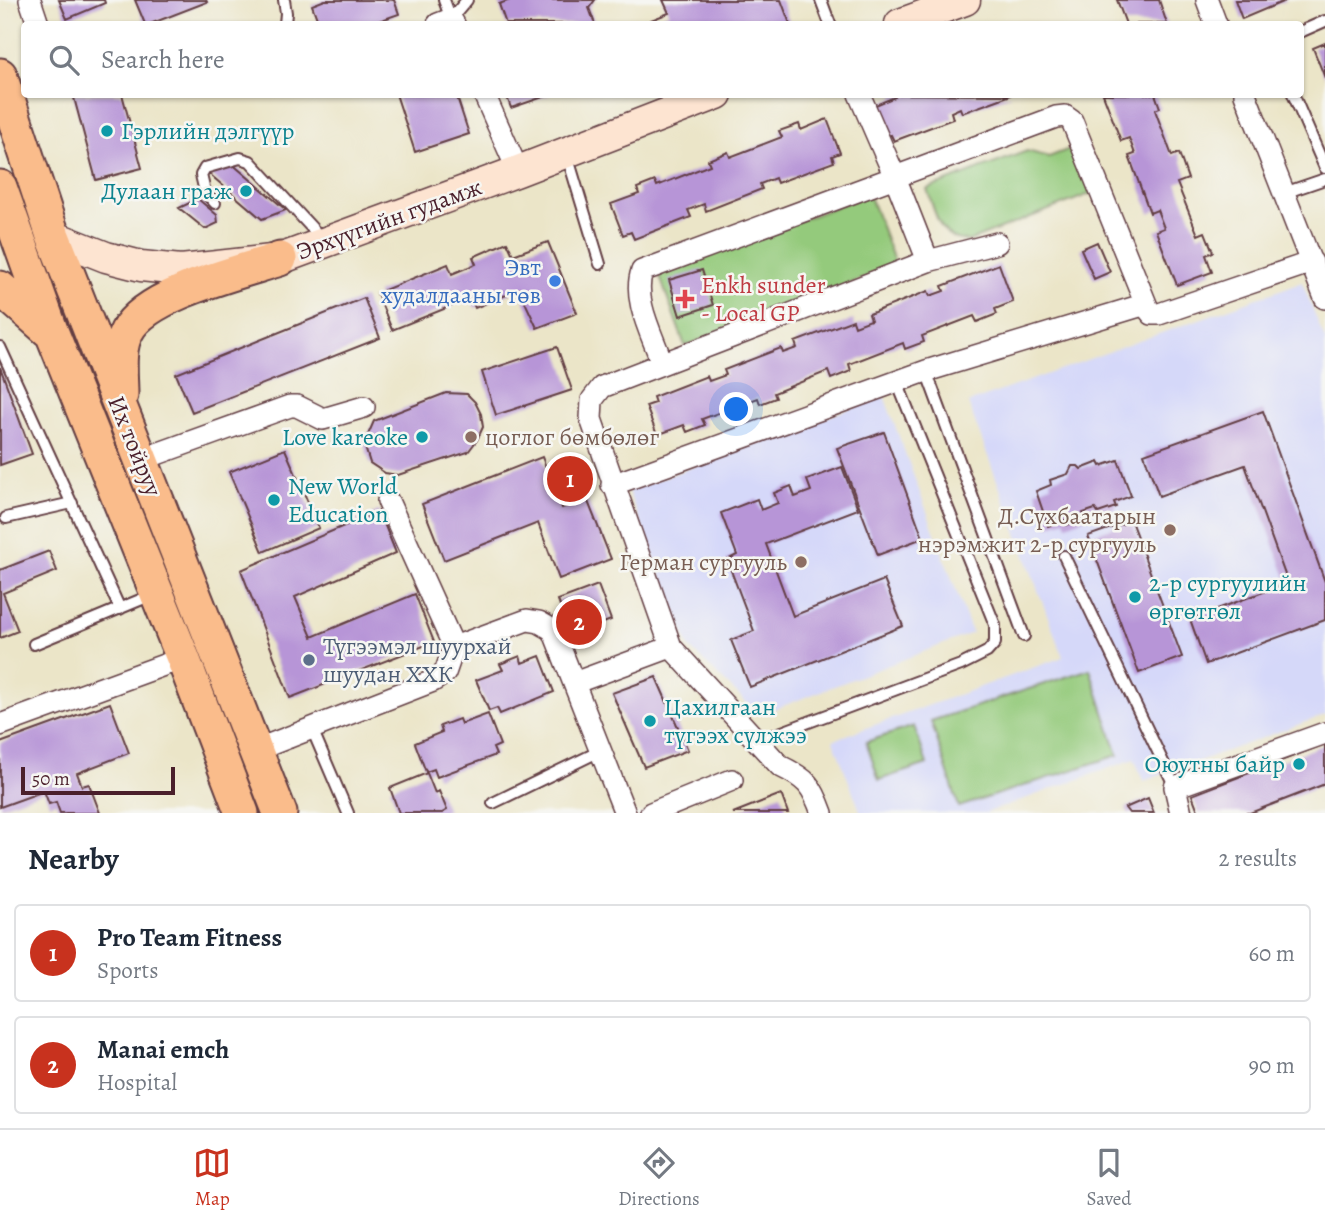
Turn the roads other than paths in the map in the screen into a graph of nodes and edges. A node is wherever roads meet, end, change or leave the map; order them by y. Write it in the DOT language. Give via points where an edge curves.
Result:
graph roads {
  1 [pos="30,0"];
  2 [pos="284,0"];
  3 [pos="467,0"];
  4 [pos="821,0"];
  5 [pos="962,0"];
  6 [pos="1207,0"];
  7 [pos="447,17"];
  8 [pos="37,21"];
  9 [pos="285,21"];
  10 [pos="829,21"];
  11 [pos="908,21"];
  12 [pos="1215,21"];
  13 [pos="1325,21"];
  14 [pos="1304,30"];
  15 [pos="0,75"];
  16 [pos="486,98"];
  17 [pos="707,98"];
  18 [pos="861,98"];
  19 [pos="1247,98"];
  20 [pos="1295,98"];
  21 [pos="566,152"];
  22 [pos="1325,168"];
  23 [pos="518,171"];
  24 [pos="895,177"];
  25 [pos="1325,179"];
  26 [pos="1284,192"];
  27 [pos="215,203"];
  28 [pos="4,206"];
  29 [pos="52,236"];
  30 [pos="325,242"];
  31 [pos="997,243"];
  32 [pos="280,259"];
  33 [pos="928,261"];
  34 [pos="1312,262"];
  35 [pos="600,264"];
  36 [pos="0,288"];
  37 [pos="1325,298"];
  38 [pos="1146,304"];
  39 [pos="52,333"];
  40 [pos="0,347"];
  41 [pos="662,363"];
  42 [pos="926,371"];
  43 [pos="897,382"];
  44 [pos="364,407"];
  45 [pos="122,415"];
  46 [pos="140,460"];
  47 [pos="612,485"];
  48 [pos="388,501"];
  49 [pos="72,503"];
  50 [pos="6,518"];
  51 [pos="1064,556"];
  52 [pos="158,593"];
  53 [pos="120,609"];
  54 [pos="1024,636"];
  55 [pos="34,644"];
  56 [pos="454,647"];
  57 [pos="671,647"];
  58 [pos="183,658"];
  59 [pos="574,683"];
  60 [pos="0,725"];
  61 [pos="312,729"];
  62 [pos="1325,733"];
  63 [pos="758,741"];
  64 [pos="256,750"];
  65 [pos="600,751"];
  66 [pos="732,780"];
  67 [pos="1175,787"];
  68 [pos="493,803"];
  69 [pos="242,813"];
  70 [pos="280,813"];
  71 [pos="348,813"];
  72 [pos="625,813"];
  73 [pos="651,813"];
  74 [pos="822,813"];
  75 [pos="1181,813"];
  1 -- 8 [label="street"];
  2 -- 9 [label="lane"];
  3 -- 7 [label="lane"];
  4 -- 10 [label="lane"];
  5 -- 11 [label="main road"];
  6 -- 12 [label="street"];
  13 -- 14 [label="lane"];
  15 -- 29 [label="main road, Их тойруу"];
  16 -- 23 [label="street"];
  17 -- 21 [label="main road, Эрхүүгийн гудамж"];
  18 -- 24 [label="street"];
  19 -- 26 [label="street"];
  20 -- 22 [label="lane"];
  21 -- 23 [label="main road, Эрхүүгийн гудамж"];
  21 -- 35 [label="lane"];
  23 -- 30 [label="main road, Эрхүүгийн гудамж"];
  24 -- 33 [label="street"];
  24 -- 38 [label="street" via="1065,116 1072,121"];
  24 -- 41 [label="street" via="642,271 640,300"];
  25 -- 26 [label="lane"];
  26 -- 34 [label="street"];
  27 -- 30 [label="lane" via="205,192 201,174 205,168 240,158 250,161"];
  28 -- 29 [label="main road"];
  28 -- 39 [label="main road, Их тойруу"];
  29 -- 32 [label="main road, Эрхүүгийн гудамж" via="141,266 181,270"];
  29 -- 45 [label="main road, Их тойруу"];
  30 -- 32 [label="main road, Эрхүүгийн гудамж"];
  31 -- 33 [label="street"];
  32 -- 45 [label="main road" via="155,303 136,318 125,332 120,356"];
  33 -- 41 [label="street"];
  34 -- 37 [label="street"];
  34 -- 38 [label="street" via="1159,314 1152,314"];
  36 -- 39 [label="main road"];
  38 -- 42 [label="street"];
  39 -- 52 [label="main road, Их тойруу"];
  40 -- 49 [label="lane"];
  41 -- 47 [label="street" via="602,387 592,400 590,419"];
  42 -- 43 [label="street"];
  42 -- 54 [label="lane"];
  43 -- 47 [label="street"];
  43 -- 63 [label="lane" via="995,625 995,643 961,665"];
  44 -- 46 [label="street" via="323,419 290,406"];
  45 -- 46 [label="main road, Их тойруу"];
  46 -- 64 [label="main road, Их тойруу"];
  47 -- 57 [label="street"];
  48 -- 56 [label="street"];
  49 -- 50 [label="lane"];
  49 -- 53 [label="lane"];
  51 -- 67 [label="lane"];
  52 -- 53 [label="lane"];
  52 -- 58 [label="main road, Их тойруу"];
  53 -- 55 [label="lane"];
  56 -- 59 [label="street" via="527,620 539,622 553,630"];
  56 -- 61 [label="street" via="444,673 433,681"];
  57 -- 59 [label="street"];
  57 -- 63 [label="street"];
  58 -- 60 [label="street"];
  58 -- 69 [label="main road, Их тойруу"];
  59 -- 65 [label="street"];
  61 -- 64 [label="street"];
  61 -- 71 [label="lane"];
  62 -- 67 [label="street"];
  63 -- 74 [label="street" via="780,766 802,776 813,788"];
  64 -- 70 [label="main road, Их тойруу"];
  65 -- 68 [label="lane"];
  65 -- 72 [label="street"];
  66 -- 73 [label="street"];
  67 -- 75 [label="street"];
}
